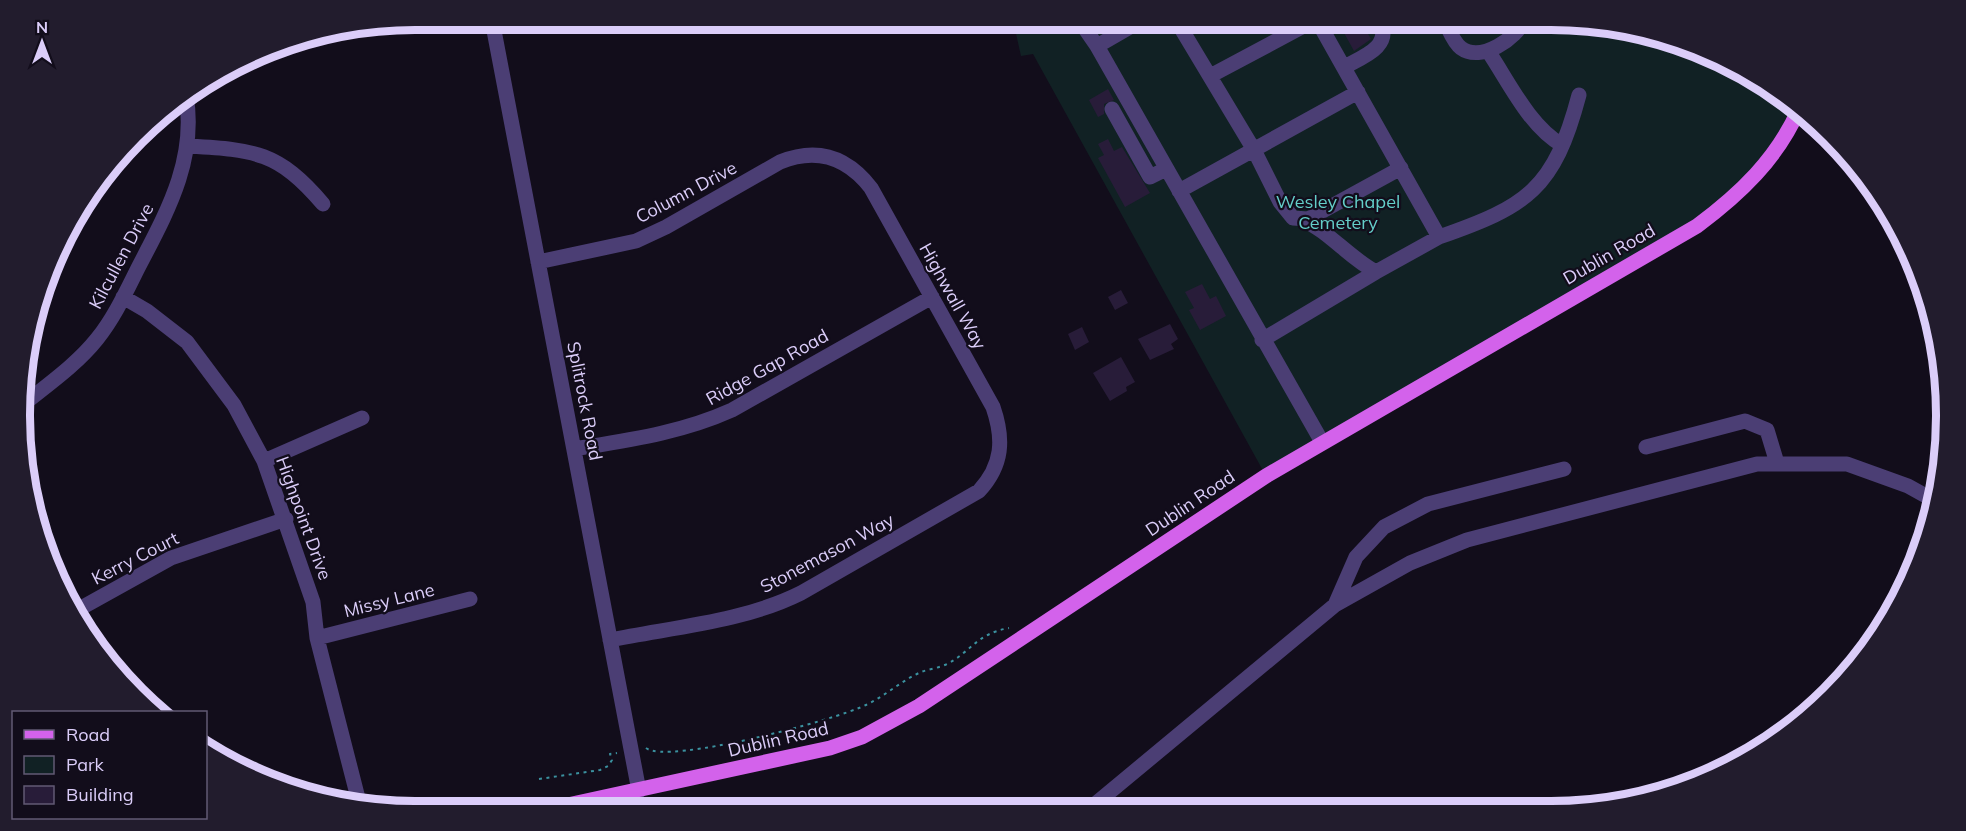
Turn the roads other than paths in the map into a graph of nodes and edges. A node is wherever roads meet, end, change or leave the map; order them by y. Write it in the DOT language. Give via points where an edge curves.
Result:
graph roads {
  1 [pos="494,30"];
  2 [pos="1086,30"];
  3 [pos="1125,30"];
  4 [pos="1182,30"];
  5 [pos="1299,30"];
  6 [pos="1324,30"];
  7 [pos="1384,30"];
  8 [pos="1450,30"];
  9 [pos="1517,30"];
  10 [pos="1097,46"];
  11 [pos="1488,51"];
  12 [pos="1344,67"];
  13 [pos="1210,76"];
  14 [pos="1358,92"];
  15 [pos="1579,95"];
  16 [pos="186,106"];
  17 [pos="1134,112"];
  18 [pos="1795,118"];
  19 [pos="1562,145"];
  20 [pos="188,146"];
  21 [pos="1254,150"];
  22 [pos="847,163"];
  23 [pos="1401,168"];
  24 [pos="1166,169"];
  25 [pos="1179,191"];
  26 [pos="323,204"];
  27 [pos="1301,219"];
  28 [pos="1439,237"];
  29 [pos="538,262"];
  30 [pos="1376,272"];
  31 [pos="123,297"];
  32 [pos="932,297"];
  33 [pos="1262,340"];
  34 [pos="31,398"];
  35 [pos="362,417"];
  36 [pos="1322,442"];
  37 [pos="1646,447"];
  38 [pos="574,449"];
  39 [pos="999,458"];
  40 [pos="264,461"];
  41 [pos="1777,464"];
  42 [pos="1564,469"];
  43 [pos="1928,497"];
  44 [pos="286,519"];
  45 [pos="470,599"];
  46 [pos="1335,605"];
  47 [pos="82,608"];
  48 [pos="317,638"];
  49 [pos="610,639"];
  50 [pos="639,791"];
  51 [pos="358,797"];
  52 [pos="590,801"];
  53 [pos="1099,801"];
  1 -- 29 [label="street, Splitrock Road"];
  2 -- 10 [label="street"];
  3 -- 10 [label="street"];
  4 -- 13 [label="street"];
  5 -- 13 [label="street"];
  6 -- 12 [label="street"];
  7 -- 12 [label="street" via="1378,47"];
  8 -- 11 [label="street" via="1460,47 1473,53"];
  9 -- 11 [label="street"];
  10 -- 17 [label="street"];
  11 -- 19 [label="street" via="1537,125"];
  12 -- 14 [label="street"];
  13 -- 21 [label="street"];
  14 -- 21 [label="street"];
  14 -- 23 [label="street"];
  15 -- 19 [label="street"];
  16 -- 20 [label="street, Kilcullen Drive"];
  17 -- 24 [label="street"];
  17 -- 24 [label="street" via="1115,115 1150,177"];
  18 -- 36 [label="main road, Dublin Road" via="1779,148 1762,169 1697,226"];
  19 -- 28 [label="street" via="1554,168 1532,194 1509,209"];
  20 -- 26 [label="street" via="262,155 301,178"];
  20 -- 31 [label="street, Kilcullen Drive" via="173,200"];
  21 -- 25 [label="street"];
  21 -- 27 [label="street" via="1286,213"];
  22 -- 29 [label="street, Column Drive" via="830,156 795,156 636,241"];
  22 -- 32 [label="street, Highwall Way" via="871,188"];
  23 -- 27 [label="street" via="1308,219"];
  23 -- 28 [label="street"];
  24 -- 25 [label="street"];
  25 -- 33 [label="street"];
  27 -- 30 [label="street"];
  28 -- 30 [label="street"];
  29 -- 38 [label="street, Splitrock Road"];
  30 -- 33 [label="street"];
  31 -- 34 [label="street, Kilcullen Drive" via="97,339"];
  31 -- 40 [label="street, Highpoint Drive" via="187,342 234,405"];
  32 -- 38 [label="street, Ridge Gap Road" via="703,423"];
  32 -- 39 [label="street, Highwall Way" via="993,407 1001,432"];
  33 -- 36 [label="street"];
  35 -- 40 [label="street"];
  36 -- 50 [label="main road, Dublin Road" via="919,706 862,737 798,757"];
  37 -- 41 [label="street" via="1745,421 1767,430"];
  38 -- 49 [label="street, Splitrock Road"];
  39 -- 49 [label="street, Stonemason Way" via="988,482 968,498 774,606"];
  40 -- 44 [label="street, Highpoint Drive"];
  41 -- 43 [label="street" via="1847,464"];
  41 -- 46 [label="street" via="1757,464 1467,540 1410,563"];
  42 -- 46 [label="street" via="1428,504 1384,526 1356,557"];
  44 -- 47 [label="street, Kerry Court" via="171,558"];
  44 -- 48 [label="street, Highpoint Drive" via="314,602"];
  45 -- 48 [label="street, Missy Lane"];
  46 -- 53 [label="street"];
  48 -- 51 [label="street, Highpoint Drive"];
  49 -- 50 [label="street, Splitrock Road"];
  50 -- 52 [label="main road, Dublin Road"];
}
